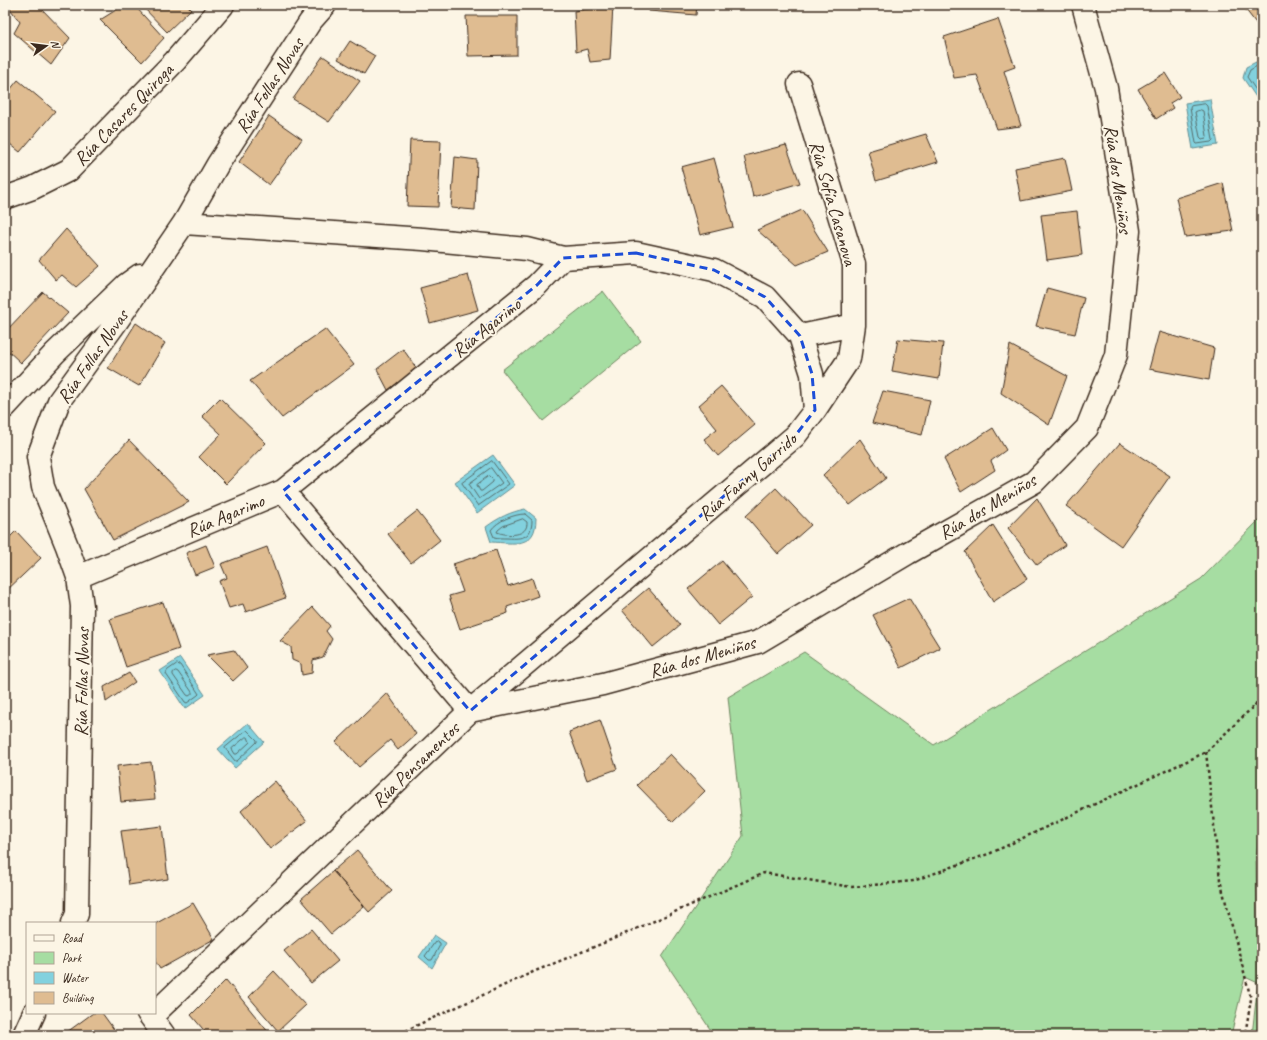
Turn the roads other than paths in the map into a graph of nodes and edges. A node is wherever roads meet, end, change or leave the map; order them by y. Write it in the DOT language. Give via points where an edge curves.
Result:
graph roads {
  1 [pos="223,5"];
  2 [pos="325,5"];
  3 [pos="1083,5"];
  4 [pos="799,84"];
  5 [pos="5,198"];
  6 [pos="184,223"];
  7 [pos="562,258"];
  8 [pos="160,259"];
  9 [pos="854,325"];
  10 [pos="800,336"];
  11 [pos="5,407"];
  12 [pos="815,410"];
  13 [pos="283,491"];
  14 [pos="78,577"];
  15 [pos="470,710"];
  16 [pos="78,920"];
  17 [pos="156,1009"];
  18 [pos="34,1014"];
  19 [pos="150,1015"];
  20 [pos="24,1035"];
  21 [pos="164,1035"];
  1 -- 5 [label="street, Rúa Casares Quiroga" via="175,61 69,170 33,188"];
  2 -- 6 [label="street, Rúa Follas Novas" via="310,22"];
  3 -- 15 [label="street, Rúa dos Meniños" via="1106,88 1129,231 1116,355 1086,428 1034,482 908,552 758,642 603,684"];
  4 -- 9 [label="street, Rúa Sofía Casanova" via="854,264"];
  6 -- 7 [label="street" via="424,238 527,249"];
  6 -- 8 [label="street, Rúa Follas Novas"];
  7 -- 10 [label="street" via="636,253 714,270 765,297"];
  7 -- 13 [label="street, Rúa Agarimo" via="537,285"];
  8 -- 11 [label="street" via="126,285 55,353"];
  8 -- 14 [label="street, Rúa Follas Novas" via="59,402 38,457 42,487"];
  9 -- 10 [label="street"];
  9 -- 12 [label="street, Rúa Sofía Casanova" via="849,359"];
  10 -- 12 [label="street" via="812,374"];
  12 -- 15 [label="street, Rúa Fanny Garrido" via="795,436"];
  13 -- 14 [label="street, Rúa Agarimo"];
  13 -- 15 [label="street, Rúa Pensamentos"];
  14 -- 16 [label="street, Rúa Follas Novas" via="82,606"];
  15 -- 17 [label="street, Rúa Pensamentos"];
  18 -- 20 [label="street"];
  19 -- 21 [label="street, Rúa Pensamentos"];
}
